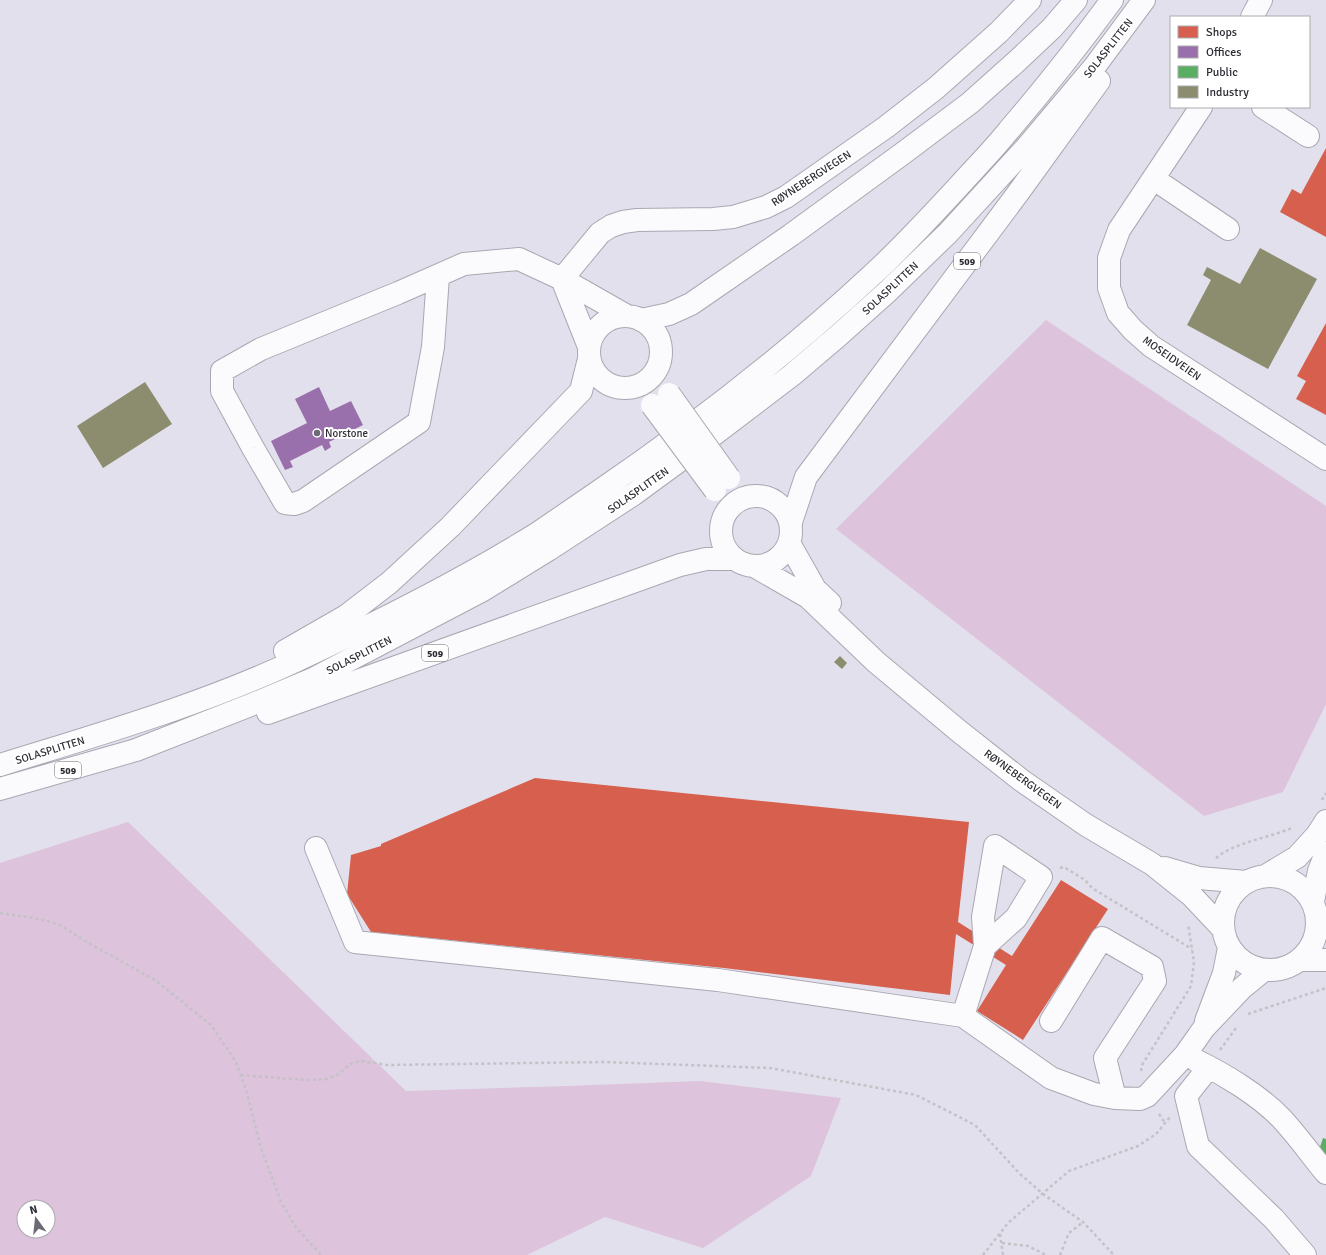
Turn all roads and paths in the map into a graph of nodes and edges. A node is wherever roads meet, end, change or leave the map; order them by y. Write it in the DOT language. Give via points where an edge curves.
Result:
graph roads {
  1 [pos="1030,0"];
  2 [pos="1076,0"];
  3 [pos="1112,0"];
  4 [pos="1145,0"];
  5 [pos="1261,0"];
  6 [pos="1253,16"];
  7 [pos="1200,108"];
  8 [pos="1265,108"];
  9 [pos="1308,136"];
  10 [pos="1154,179"];
  11 [pos="1228,229"];
  12 [pos="438,276"];
  13 [pos="562,279"];
  14 [pos="634,318"];
  15 [pos="589,353"];
  16 [pos="659,365"];
  17 [pos="629,388"];
  18 [pos="660,400"];
  19 [pos="1326,459"];
  20 [pos="722,484"];
  21 [pos="746,496"];
  22 [pos="723,516"];
  23 [pos="790,533"];
  24 [pos="744,563"];
  25 [pos="902,683"];
  26 [pos="135,723"];
  27 [pos="136,750"];
  28 [pos="0,765"];
  29 [pos="0,788"];
  30 [pos="1326,793"];
  31 [pos="1323,811"];
  32 [pos="1298,823"];
  33 [pos="316,848"];
  34 [pos="1326,853"];
  35 [pos="1210,863"];
  36 [pos="1152,864"];
  37 [pos="1267,875"];
  38 [pos="1041,877"];
  39 [pos="1246,882"];
  40 [pos="0,913"];
  41 [pos="1319,914"];
  42 [pos="1188,923"];
  43 [pos="1226,938"];
  44 [pos="985,946"];
  45 [pos="1192,950"];
  46 [pos="1299,960"];
  47 [pos="1326,960"];
  48 [pos="1264,970"];
  49 [pos="1326,988"];
  50 [pos="1245,1015"];
  51 [pos="963,1016"];
  52 [pos="1050,1021"];
  53 [pos="1240,1022"];
  54 [pos="1204,1028"];
  55 [pos="1185,1055"];
  56 [pos="1142,1065"];
  57 [pos="1209,1067"];
  58 [pos="241,1075"];
  59 [pos="1186,1096"];
  60 [pos="1115,1098"];
  61 [pos="1326,1173"];
  62 [pos="1044,1194"];
  63 [pos="1083,1222"];
  64 [pos="1000,1234"];
  65 [pos="1002,1243"];
  66 [pos="322,1255"];
  67 [pos="984,1255"];
  68 [pos="1003,1255"];
  69 [pos="1046,1255"];
  70 [pos="1060,1255"];
  71 [pos="1114,1255"];
  72 [pos="1305,1255"];
  1 -- 13 [label="main road, RØYNEBERGVEGEN" via="999,32 936,88 786,197 751,213 733,216 714,219 637,220 611,226 600,233"];
  2 -- 14 [label="main road" via="1052,28 970,103 791,235 691,304 669,314"];
  3 -- 26 [label="main road, SOLASPLITTEN / 509" via="1007,133 932,215 826,318 668,444 538,533 411,604 304,657 198,701"];
  4 -- 23 [label="main road, 509" via="1104,75 806,477"];
  4 -- 27 [label="main road, SOLASPLITTEN / 509" via="1095,66 1025,149 948,233 887,292 798,370 679,461 634,494 548,550 484,590 426,621 314,678"];
  5 -- 6 [label="main road"];
  7 -- 10 [label="main road, MOSEIDVEIEN"];
  8 -- 9 [label="main road"];
  10 -- 11 [label="main road"];
  10 -- 19 [label="main road, MOSEIDVEIEN" via="1119,230 1109,258 1109,288 1118,313 1151,346"];
  12 -- 12 [label="main road" via="261,349 222,371 222,391 285,503 294,504 302,501 419,422 433,347"];
  12 -- 13 [label="main road" via="464,264 518,259"];
  13 -- 14 [label="main road, RØYNEBERGVEGEN"];
  13 -- 15 [label="main road, RØYNEBERGVEGEN"];
  14 -- 15 [label="main road" via="613,318 601,325 593,334"];
  14 -- 16 [label="main road, RØYNEBERGVEGEN" via="652,328 659,339"];
  15 -- 17 [label="main road, RØYNEBERGVEGEN" via="594,372 603,382 615,388"];
  15 -- 26 [label="main road, 509" via="581,391 450,527 389,583 346,616 295,646"];
  16 -- 17 [label="main road, RØYNEBERGVEGEN" via="652,377 642,385"];
  16 -- 18 [label="main road, RØYNEBERGVEGEN" via="662,380"];
  17 -- 18 [label="main road, RØYNEBERGVEGEN" via="642,396"];
  18 -- 20 [label="main road, RØYNEBERGVEGEN, bridge"];
  20 -- 21 [label="main road, RØYNEBERGVEGEN"];
  20 -- 22 [label="main road, RØYNEBERGVEGEN" via="720,501"];
  21 -- 22 [label="main road" via="736,501"];
  21 -- 23 [label="main road, RØYNEBERGVEGEN" via="762,496 777,502 788,515"];
  22 -- 24 [label="main road, RØYNEBERGVEGEN" via="720,531 724,547"];
  23 -- 24 [label="main road" via="784,552 776,560 765,565"];
  23 -- 25 [label="main road, RØYNEBERGVEGEN" via="815,588 880,653"];
  24 -- 25 [label="main road, RØYNEBERGVEGEN" via="808,597 876,662"];
  24 -- 27 [label="main road, 509" via="706,559 680,565 255,718"];
  25 -- 36 [label="main road, RØYNEBERGVEGEN" via="1021,780 1086,825"];
  26 -- 28 [label="main road, SOLASPLITTEN / 509"];
  27 -- 29 [label="main road, SOLASPLITTEN / 509"];
  30 -- 31 [label="path"];
  31 -- 37 [label="main road" via="1317,835 1297,858"];
  32 -- 35 [label="path" via="1292,828 1222,854"];
  33 -- 51 [label="main road" via="355,942 718,980"];
  34 -- 41 [label="main road" via="1319,871"];
  36 -- 39 [label="main road, RØYNEBERGVEGEN" via="1199,878"];
  36 -- 43 [label="main road, RØYNEBERGVEGEN" via="1192,896"];
  37 -- 39 [label="main road, RØYNEBERGVEGEN"];
  37 -- 41 [label="main road, RØYNEBERGVEGEN" via="1281,876 1305,890"];
  38 -- 44 [label="main road" via="1016,918"];
  38 -- 44 [label="main road" via="996,846 983,917"];
  38 -- 45 [label="path" via="1064,867 1085,880 1092,888"];
  39 -- 43 [label="main road, RØYNEBERGVEGEN" via="1235,890 1227,902 1223,915"];
  40 -- 58 [label="path" via="58,924 155,980 211,1025 236,1062"];
  41 -- 46 [label="main road, RØYNEBERGVEGEN" via="1314,942"];
  42 -- 45 [label="path"];
  43 -- 48 [label="main road, RØYNEBERGVEGEN" via="1239,958 1251,966"];
  43 -- 54 [label="main road" via="1224,973"];
  44 -- 51 [label="main road"];
  45 -- 56 [label="path" via="1194,962 1191,986"];
  46 -- 47 [label="main road, RØYNEBERGVEGEN"];
  46 -- 48 [label="main road, RØYNEBERGVEGEN" via="1288,967"];
  48 -- 54 [label="main road" via="1242,988"];
  49 -- 50 [label="path"];
  51 -- 60 [label="main road" via="1051,1078 1094,1094"];
  52 -- 60 [label="main road" via="1102,938 1152,967 1155,981 1105,1058"];
  53 -- 57 [label="path"];
  54 -- 55 [label="main road"];
  55 -- 57 [label="main road"];
  55 -- 60 [label="main road" via="1147,1096 1140,1099"];
  57 -- 59 [label="main road"];
  57 -- 61 [label="main road" via="1256,1096 1281,1118"];
  58 -- 62 [label="path" via="326,1079 339,1074 350,1064 366,1061 388,1065 605,1062 770,1068 916,1095 975,1125 1020,1174"];
  58 -- 66 [label="path" via="261,1148 281,1202 295,1226"];
  59 -- 62 [label="path" via="1156,1134 1138,1146 1069,1171"];
  59 -- 72 [label="main road" via="1198,1146 1274,1219"];
  62 -- 63 [label="path"];
  62 -- 64 [label="path" via="1008,1223"];
  63 -- 70 [label="path" via="1069,1233"];
  63 -- 71 [label="path"];
  64 -- 65 [label="path"];
  64 -- 67 [label="path"];
  65 -- 68 [label="path"];
  65 -- 69 [label="path" via="1028,1246"];
}
